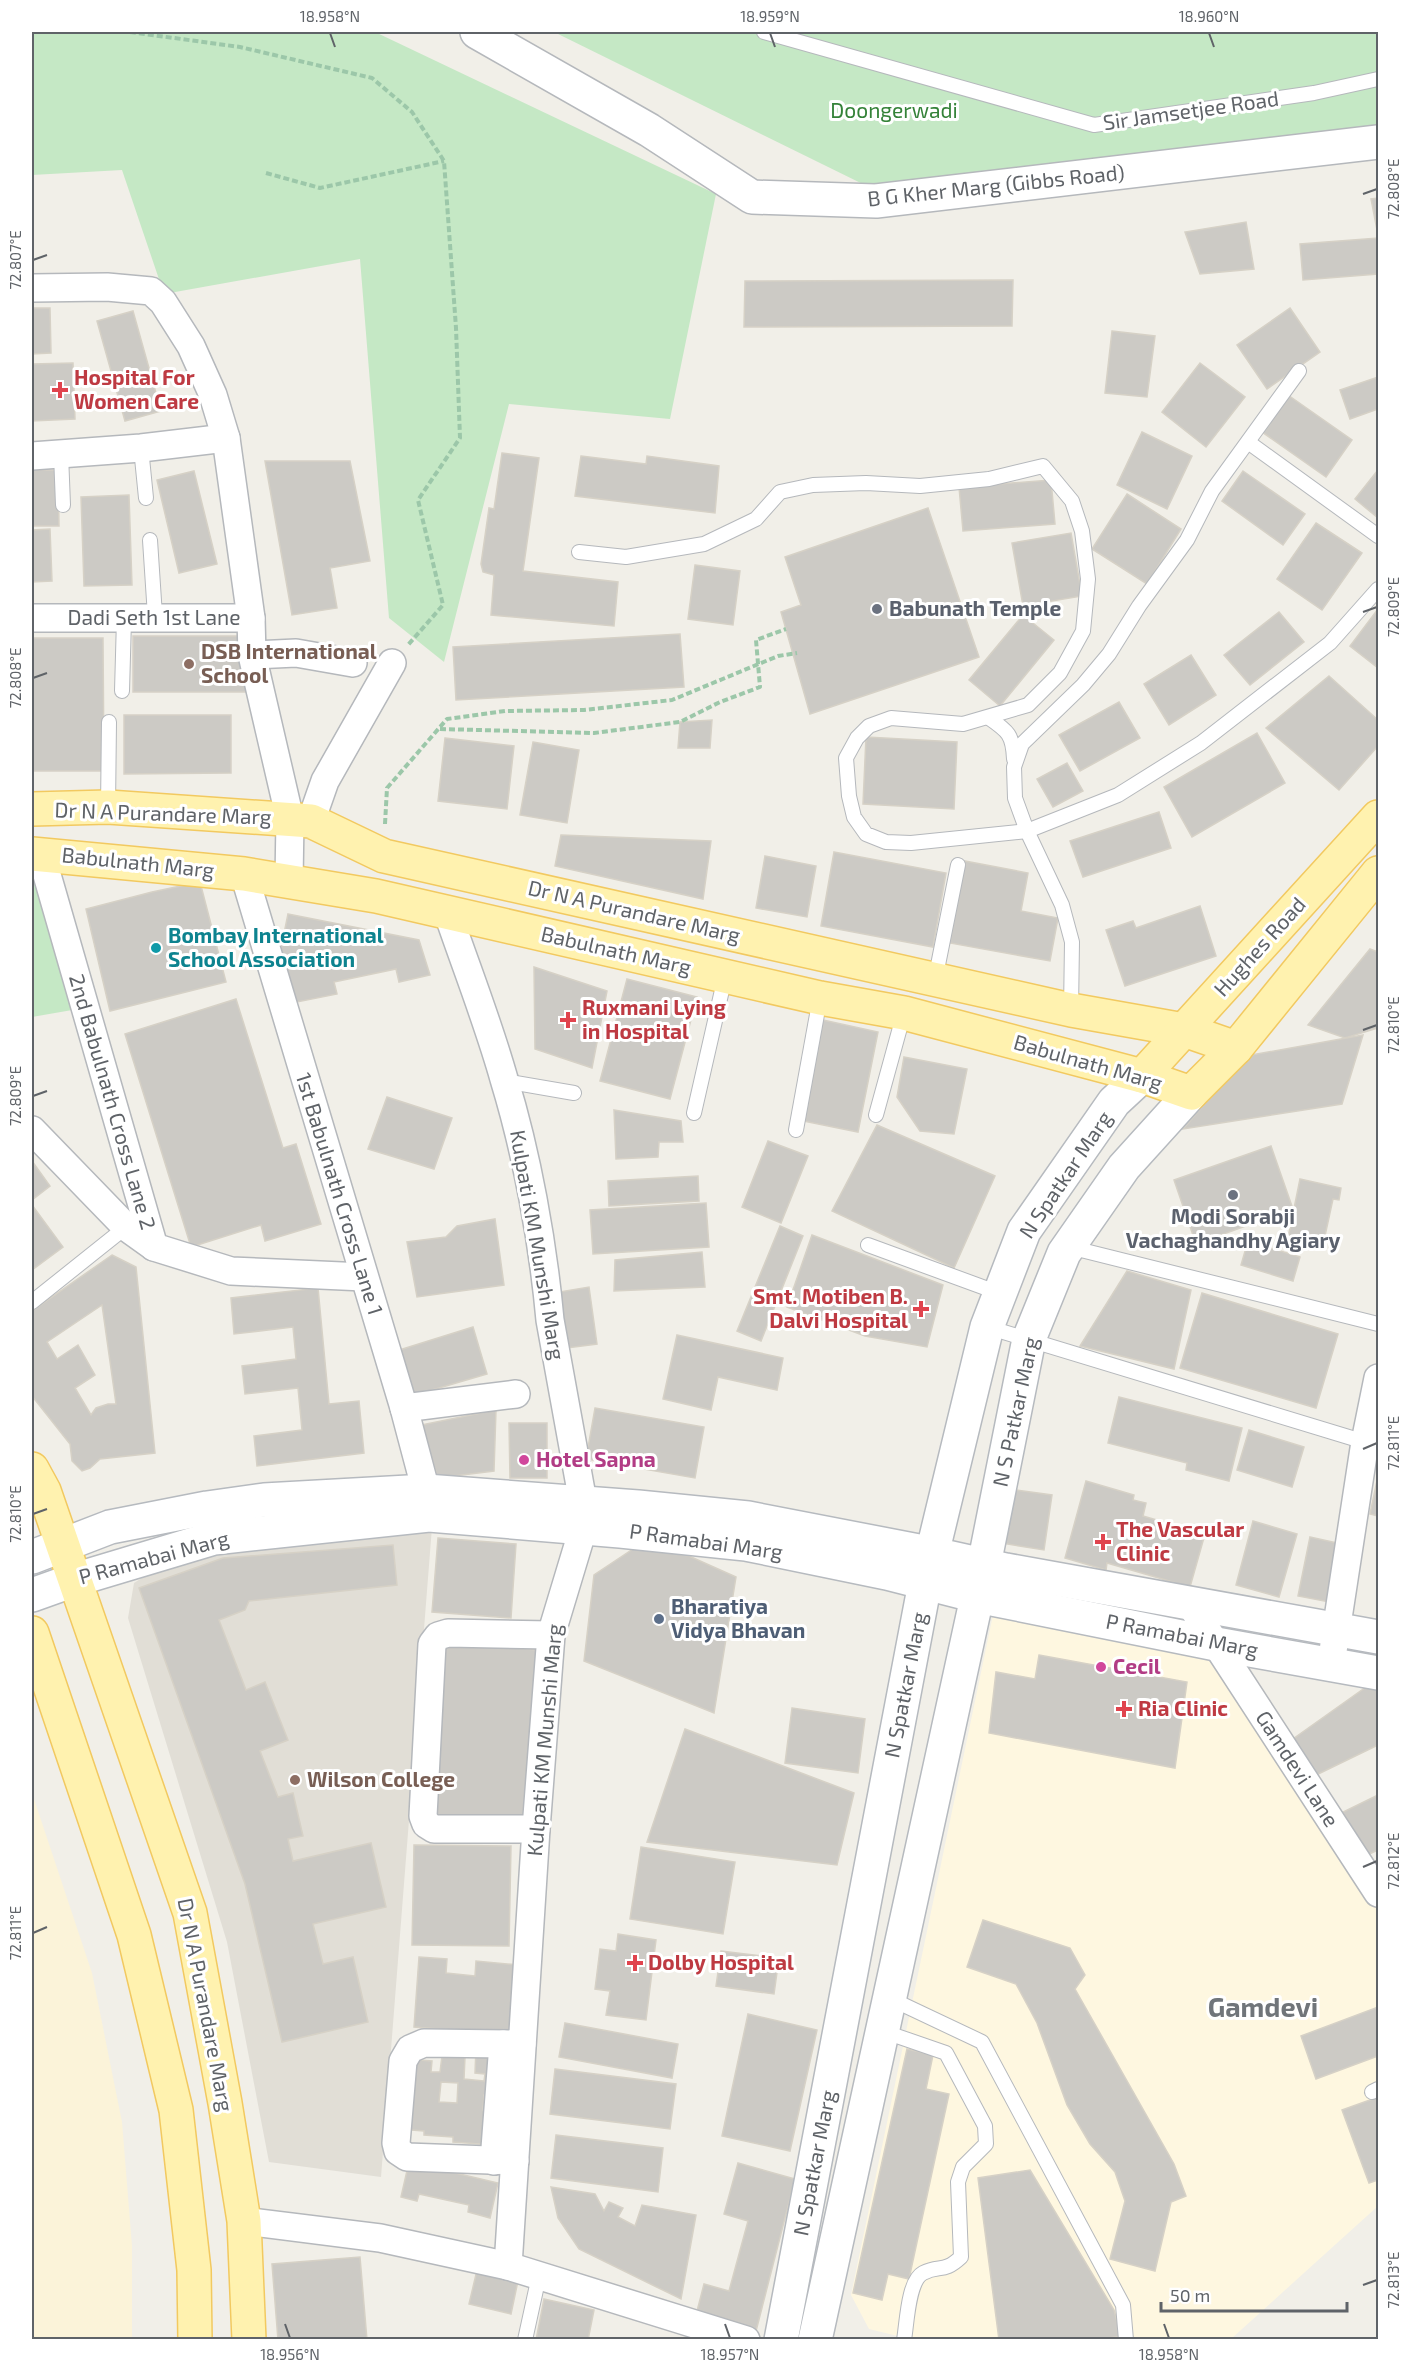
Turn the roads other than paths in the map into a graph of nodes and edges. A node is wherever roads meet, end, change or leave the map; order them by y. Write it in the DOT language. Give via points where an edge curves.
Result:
graph roads {
  1 [pos="477,32"];
  2 [pos="764,32"];
  3 [pos="1378,79"];
  4 [pos="1378,141"];
  5 [pos="32,288"];
  6 [pos="1299,371"];
  7 [pos="226,438"];
  8 [pos="1248,442"];
  9 [pos="141,448"];
  10 [pos="61,454"];
  11 [pos="32,456"];
  12 [pos="146,498"];
  13 [pos="63,505"];
  14 [pos="1378,536"];
  15 [pos="150,540"];
  16 [pos="579,552"];
  17 [pos="1378,589"];
  18 [pos="155,616"];
  19 [pos="32,618"];
  20 [pos="251,618"];
  21 [pos="124,619"];
  22 [pos="252,655"];
  23 [pos="353,663"];
  24 [pos="392,663"];
  25 [pos="122,691"];
  26 [pos="989,718"];
  27 [pos="109,722"];
  28 [pos="1014,767"];
  29 [pos="108,807"];
  30 [pos="32,809"];
  31 [pos="1378,817"];
  32 [pos="301,820"];
  33 [pos="1027,831"];
  34 [pos="36,854"];
  35 [pos="958,865"];
  36 [pos="1378,873"];
  37 [pos="244,874"];
  38 [pos="289,881"];
  39 [pos="447,911"];
  40 [pos="725,977"];
  41 [pos="935,980"];
  42 [pos="819,998"];
  43 [pos="1071,1010"];
  44 [pos="904,1013"];
  45 [pos="1184,1030"];
  46 [pos="1236,1048"];
  47 [pos="1142,1076"];
  48 [pos="505,1081"];
  49 [pos="574,1093"];
  50 [pos="1191,1093"];
  51 [pos="694,1113"];
  52 [pos="876,1115"];
  53 [pos="32,1130"];
  54 [pos="796,1130"];
  55 [pos="126,1227"];
  56 [pos="868,1245"];
  57 [pos="153,1247"];
  58 [pos="1069,1247"];
  59 [pos="364,1277"];
  60 [pos="999,1293"];
  61 [pos="32,1302"];
  62 [pos="1378,1324"];
  63 [pos="987,1327"];
  64 [pos="1029,1339"];
  65 [pos="1378,1378"];
  66 [pos="516,1394"];
  67 [pos="404,1408"];
  68 [pos="1365,1442"];
  69 [pos="32,1468"];
  70 [pos="952,1476"];
  71 [pos="1000,1484"];
  72 [pos="428,1503"];
  73 [pos="583,1516"];
  74 [pos="211,1523"];
  75 [pos="62,1546"];
  76 [pos="32,1557"];
  77 [pos="930,1568"];
  78 [pos="74,1580"];
  79 [pos="981,1580"];
  80 [pos="32,1595"];
  81 [pos="1190,1604"];
  82 [pos="1335,1629"];
  83 [pos="32,1633"];
  84 [pos="551,1635"];
  85 [pos="1378,1637"];
  86 [pos="1216,1644"];
  87 [pos="1331,1664"];
  88 [pos="1378,1669"];
  89 [pos="536,1829"];
  90 [pos="1378,1893"];
  91 [pos="889,1998"];
  92 [pos="882,2031"];
  93 [pos="512,2044"];
  94 [pos="504,2161"];
  95 [pos="244,2221"];
  96 [pos="508,2266"];
  97 [pos="539,2276"];
  98 [pos="195,2340"];
  99 [pos="249,2340"];
  100 [pos="525,2340"];
  101 [pos="746,2340"];
  102 [pos="781,2340"];
  103 [pos="815,2340"];
  104 [pos="904,2340"];
  105 [pos="1126,2340"];
  1 -- 4 [label="main road, B G Kher Marg (Gibbs Road)" via="649,130 752,196 876,201"];
  2 -- 3 [label="lane, Sir Jamsetjee Road" via="1094,125 1314,93"];
  5 -- 7 [label="street" via="106,286 151,291 163,302 191,346 213,395"];
  6 -- 8 [label="lane"];
  7 -- 9 [label="street"];
  7 -- 20 [label="street"];
  8 -- 14 [label="lane"];
  8 -- 28 [label="lane" via="1212,490 1187,540 1109,654 1022,744"];
  9 -- 10 [label="street"];
  9 -- 12 [label="lane"];
  10 -- 11 [label="street"];
  10 -- 13 [label="lane"];
  15 -- 18 [label="lane"];
  16 -- 26 [label="lane" via="626,557 704,544 756,519 780,492 813,485 920,486 989,479 1043,466 1072,501 1082,531 1088,579 1083,631 1060,673 1028,705"];
  17 -- 33 [label="lane" via="1330,643 1201,743 1118,795"];
  18 -- 20 [label="street, Dadi Seth 1st Lane"];
  18 -- 21 [label="street, Dadi Seth 1st Lane"];
  19 -- 21 [label="street, Dadi Seth 1st Lane"];
  20 -- 22 [label="street, Dadi Seth 1st Lane"];
  21 -- 25 [label="lane"];
  22 -- 23 [label="street" via="296,654"];
  22 -- 32 [label="street, Dadi Seth 1st Lane"];
  24 -- 32 [label="street"];
  26 -- 28 [label="lane" via="1005,729 1013,742"];
  26 -- 33 [label="lane" via="963,724 891,718 869,726 846,758 854,817 866,834 886,842"];
  27 -- 29 [label="lane"];
  28 -- 33 [label="lane" via="1015,798"];
  29 -- 30 [label="main road, Dr N A Purandare Marg"];
  29 -- 32 [label="main road, Dr N A Purandare Marg"];
  31 -- 45 [label="main road, Hughes Road"];
  32 -- 38 [label="street"];
  32 -- 41 [label="main road, Dr N A Purandare Marg" via="384,856"];
  33 -- 43 [label="lane" via="1062,905 1071,942"];
  34 -- 37 [label="main road, Babulnath Marg"];
  34 -- 57 [label="street, 2nd Babulnath Cross Lane 2"];
  35 -- 41 [label="lane"];
  36 -- 46 [label="main road"];
  37 -- 38 [label="main road, Babulnath Marg"];
  37 -- 59 [label="street, 1st Babulnath Cross Lane 1"];
  38 -- 39 [label="main road, Babulnath Marg"];
  39 -- 40 [label="main road, Babulnath Marg"];
  39 -- 48 [label="street, Kulpati KM Munshi Marg"];
  40 -- 42 [label="main road, Babulnath Marg"];
  40 -- 51 [label="lane"];
  41 -- 43 [label="main road, Dr N A Purandare Marg"];
  42 -- 44 [label="main road, Babulnath Marg"];
  42 -- 54 [label="lane"];
  43 -- 45 [label="main road, Dr N A Purandare Marg"];
  44 -- 47 [label="main road, Babulnath Marg"];
  44 -- 52 [label="lane"];
  45 -- 46 [label="main road, Dr N A Purandare Marg"];
  45 -- 47 [label="main road, Hughes Road"];
  46 -- 50 [label="main road"];
  47 -- 50 [label="main road, Babulnath Marg"];
  47 -- 60 [label="main road, N Spatkar Marg" via="1114,1102 1024,1231"];
  48 -- 49 [label="lane"];
  48 -- 73 [label="street, Kulpati KM Munshi Marg" via="524,1154"];
  50 -- 58 [label="main road, N S Patkar Marg" via="1124,1167"];
  53 -- 55 [label="street"];
  55 -- 57 [label="street"];
  55 -- 61 [label="lane"];
  56 -- 60 [label="lane"];
  57 -- 59 [label="street, 2nd Babulnath Cross Lane 2" via="231,1271"];
  58 -- 62 [label="lane"];
  58 -- 64 [label="main road, N S Patkar Marg"];
  59 -- 67 [label="street, 1st Babulnath Cross Lane 1"];
  60 -- 63 [label="main road, N Spatkar Marg"];
  63 -- 64 [label="lane"];
  63 -- 70 [label="main road, N Spatkar Marg"];
  64 -- 68 [label="lane"];
  64 -- 71 [label="main road, N S Patkar Marg"];
  65 -- 68 [label="street"];
  66 -- 67 [label="street"];
  67 -- 72 [label="street, 1st Babulnath Cross Lane 1"];
  68 -- 82 [label="street"];
  69 -- 75 [label="main road, Dr N A Purandare Marg"];
  70 -- 71 [label="main road"];
  70 -- 77 [label="main road, N Spatkar Marg"];
  71 -- 79 [label="main road, N S Patkar Marg"];
  72 -- 73 [label="main road, P Ramabai Marg"];
  72 -- 74 [label="main road, P Ramabai Marg" via="264,1500"];
  73 -- 77 [label="main road, P Ramabai Marg" via="747,1531"];
  73 -- 84 [label="street, Kulpati KM Munshi Marg"];
  74 -- 75 [label="main road, P Ramabai Marg" via="110,1527"];
  74 -- 78 [label="main road, P Ramabai Marg"];
  75 -- 76 [label="main road, P Ramabai Marg"];
  75 -- 78 [label="main road, Dr N A Purandare Marg"];
  77 -- 79 [label="main road, P Ramabai Marg"];
  77 -- 102 [label="main road, N Spatkar Marg"];
  78 -- 80 [label="main road, P Ramabai Marg"];
  78 -- 95 [label="main road, Dr N A Purandare Marg" via="190,1913"];
  79 -- 81 [label="main road, P Ramabai Marg"];
  79 -- 86 [label="main road, P Ramabai Marg"];
  79 -- 91 [label="main road, N Spatkar Marg"];
  81 -- 82 [label="main road, P Ramabai Marg"];
  81 -- 86 [label="street, Gamdevi Lane"];
  82 -- 85 [label="main road, P Ramabai Marg"];
  82 -- 87 [label="street"];
  83 -- 98 [label="main road" via="134,1935 176,2110 194,2270"];
  84 -- 89 [label="street, Kulpati KM Munshi Marg"];
  84 -- 89 [label="street" via="448,1633 438,1636 432,1644 423,1816 426,1824 434,1829"];
  86 -- 87 [label="main road, P Ramabai Marg"];
  86 -- 90 [label="street, Gamdevi Lane"];
  87 -- 88 [label="main road, P Ramabai Marg"];
  89 -- 93 [label="street, Kulpati KM Munshi Marg"];
  91 -- 92 [label="main road, N Spatkar Marg"];
  91 -- 105 [label="lane" via="982,2042 1123,2305"];
  92 -- 103 [label="main road, N Spatkar Marg"];
  92 -- 104 [label="lane" via="946,2053 985,2126 986,2144 963,2168 958,2182 961,2257 950,2267 922,2273 913,2285"];
  93 -- 94 [label="street, Kulpati KM Munshi Marg"];
  93 -- 94 [label="street" via="424,2043 410,2049 403,2061 396,2143 398,2151 406,2157"];
  94 -- 96 [label="street, Kulpati KM Munshi Marg"];
  95 -- 96 [label="street" via="380,2238"];
  95 -- 99 [label="main road, Dr N A Purandare Marg"];
  96 -- 97 [label="street"];
  97 -- 100 [label="lane"];
  97 -- 101 [label="street"];
}
